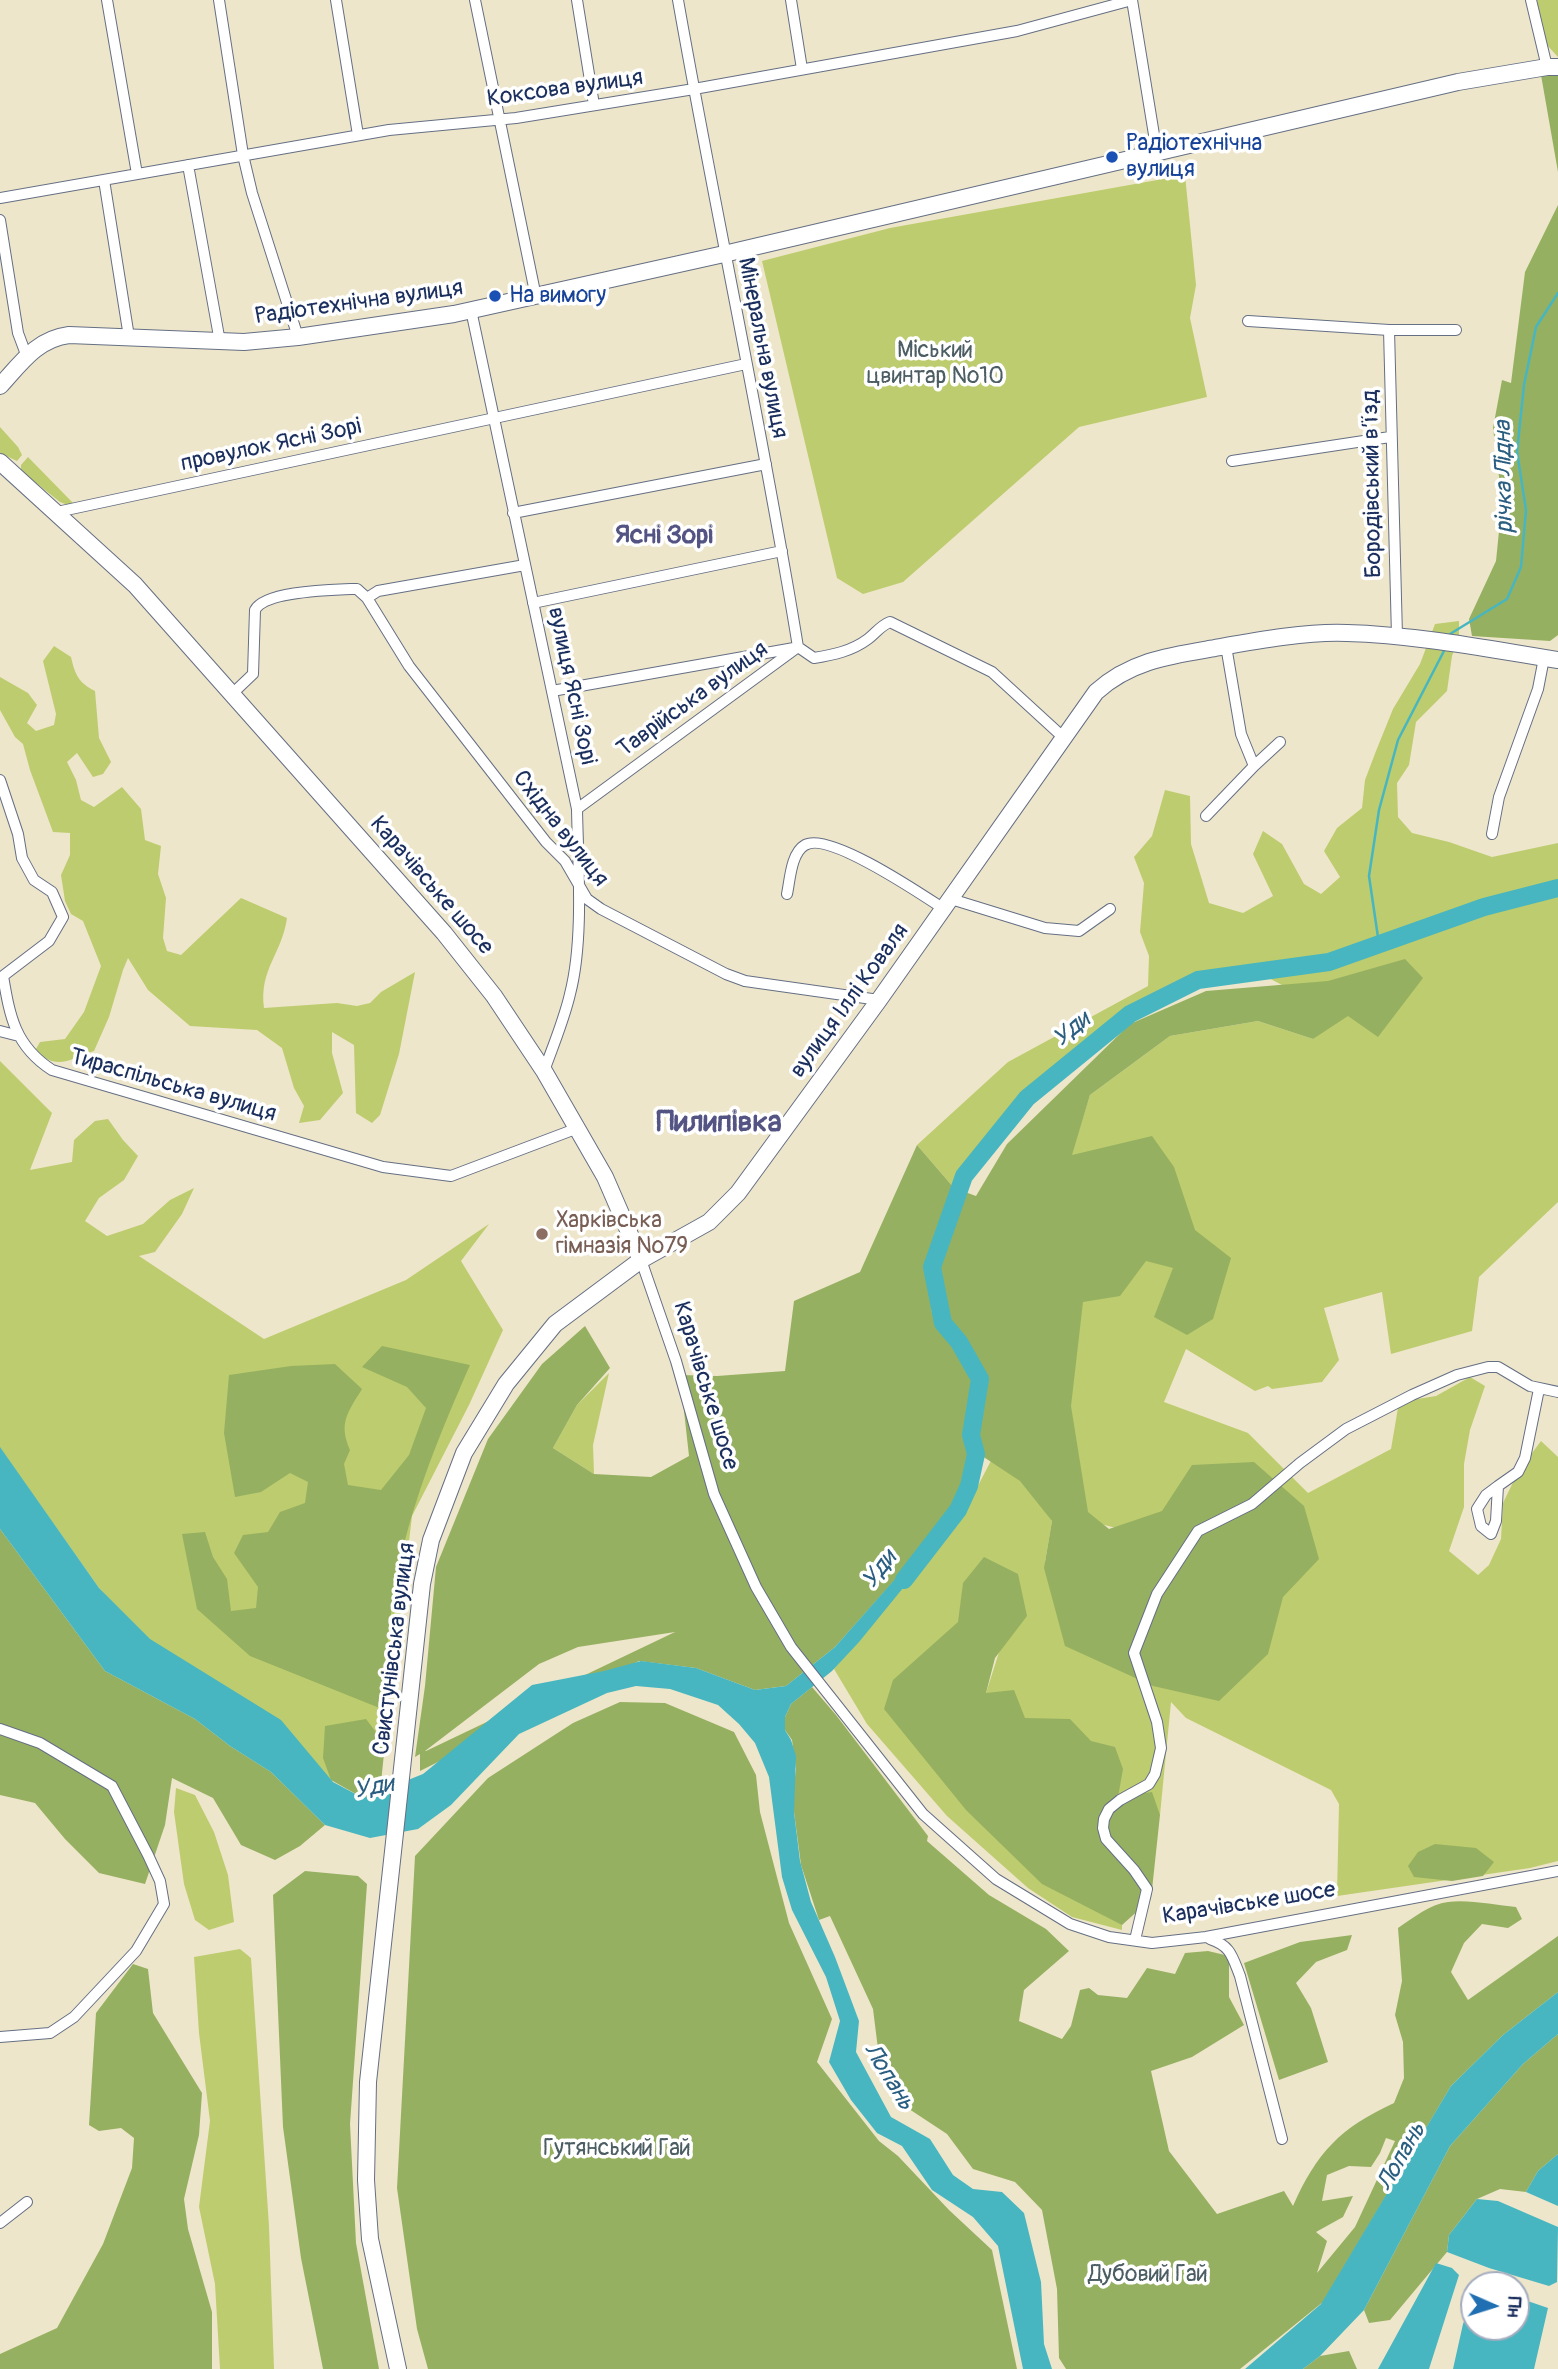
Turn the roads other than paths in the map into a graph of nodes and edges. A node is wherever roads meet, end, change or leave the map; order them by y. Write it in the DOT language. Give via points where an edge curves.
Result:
graph roads {
  1 [pos="107,0"];
  2 [pos="219,0"];
  3 [pos="336,0"];
  4 [pos="475,0"];
  5 [pos="577,0"];
  6 [pos="678,0"];
  7 [pos="791,0"];
  8 [pos="1132,0"];
  9 [pos="1531,0"];
  10 [pos="1552,67"];
  11 [pos="802,69"];
  12 [pos="694,89"];
  13 [pos="594,106"];
  14 [pos="499,120"];
  15 [pos="358,135"];
  16 [pos="1157,153"];
  17 [pos="243,155"];
  18 [pos="188,165"];
  19 [pos="137,174"];
  20 [pos="104,180"];
  21 [pos="0,198"];
  22 [pos="0,220"];
  23 [pos="724,254"];
  24 [pos="536,297"];
  25 [pos="471,310"];
  26 [pos="1248,321"];
  27 [pos="1389,330"];
  28 [pos="1457,330"];
  29 [pos="129,337"];
  30 [pos="298,337"];
  31 [pos="220,342"];
  32 [pos="27,356"];
  33 [pos="746,364"];
  34 [pos="0,386"];
  35 [pos="494,418"];
  36 [pos="1390,437"];
  37 [pos="1233,461"];
  38 [pos="0,462"];
  39 [pos="766,464"];
  40 [pos="57,512"];
  41 [pos="513,513"];
  42 [pos="782,551"];
  43 [pos="525,565"];
  44 [pos="367,598"];
  45 [pos="533,603"];
  46 [pos="1397,636"];
  47 [pos="1226,646"];
  48 [pos="798,647"];
  49 [pos="1551,659"];
  50 [pos="552,691"];
  51 [pos="232,694"];
  52 [pos="1064,738"];
  53 [pos="1280,742"];
  54 [pos="1254,766"];
  55 [pos="0,780"];
  56 [pos="577,809"];
  57 [pos="1206,816"];
  58 [pos="1492,834"];
  59 [pos="579,888"];
  60 [pos="787,894"];
  61 [pos="947,904"];
  62 [pos="1110,909"];
  63 [pos="879,1000"];
  64 [pos="0,1031"];
  65 [pos="19,1036"];
  66 [pos="544,1071"];
  67 [pos="579,1128"];
  68 [pos="642,1260"];
  69 [pos="1539,1389"];
  70 [pos="1558,1392"];
  71 [pos="1498,1486"];
  72 [pos="0,1728"];
  73 [pos="1558,1871"];
  74 [pos="1206,1937"];
  75 [pos="1135,1940"];
  76 [pos="0,2037"];
  77 [pos="1282,2139"];
  78 [pos="27,2202"];
  79 [pos="0,2224"];
  80 [pos="398,2369"];
  1 -- 19 [label="street"];
  2 -- 17 [label="street"];
  3 -- 15 [label="street"];
  4 -- 14 [label="street"];
  5 -- 13 [label="street"];
  6 -- 12 [label="street, Мінеральна вулиця"];
  7 -- 11 [label="street"];
  8 -- 11 [label="street, Коксова вулиця" via="1017,30"];
  8 -- 16 [label="street"];
  9 -- 10 [label="street"];
  10 -- 16 [label="main road, Радіотехнічна вулиця" via="1458,82"];
  11 -- 12 [label="street, Коксова вулиця"];
  12 -- 13 [label="street, Коксова вулиця"];
  12 -- 23 [label="street, Мінеральна вулиця"];
  13 -- 14 [label="street, Коксова вулиця"];
  14 -- 15 [label="street, Коксова вулиця"];
  14 -- 24 [label="street"];
  15 -- 17 [label="street, Коксова вулиця"];
  16 -- 23 [label="main road, Радіотехнічна вулиця"];
  17 -- 18 [label="street, Коксова вулиця"];
  17 -- 30 [label="street"];
  18 -- 19 [label="street, Коксова вулиця"];
  18 -- 31 [label="street"];
  19 -- 20 [label="street, Коксова вулиця"];
  20 -- 21 [label="street, Коксова вулиця"];
  20 -- 29 [label="street"];
  22 -- 32 [label="street" via="18,333"];
  23 -- 24 [label="main road, Радіотехнічна вулиця"];
  23 -- 33 [label="street, Мінеральна вулиця"];
  24 -- 25 [label="main road, Радіотехнічна вулиця"];
  25 -- 30 [label="main road, Радіотехнічна вулиця"];
  25 -- 35 [label="street, вулиця Ясні Зорі"];
  26 -- 27 [label="street"];
  27 -- 28 [label="street"];
  27 -- 36 [label="street, Бородівський в’їзд"];
  29 -- 31 [label="main road, Радіотехнічна вулиця"];
  29 -- 32 [label="main road, Радіотехнічна вулиця" via="55,337"];
  30 -- 31 [label="main road, Радіотехнічна вулиця"];
  32 -- 34 [label="main road, Радіотехнічна вулиця"];
  33 -- 35 [label="street, провулок Ясні Зорі"];
  33 -- 39 [label="street, Мінеральна вулиця"];
  35 -- 40 [label="street, провулок Ясні Зорі"];
  35 -- 41 [label="street, вулиця Ясні Зорі"];
  36 -- 37 [label="street"];
  36 -- 46 [label="street, Бородівський в’їзд"];
  38 -- 40 [label="main road, Карачівське шосе"];
  39 -- 41 [label="street"];
  39 -- 42 [label="street, Мінеральна вулиця"];
  40 -- 51 [label="main road, Карачівське шосе" via="135,585"];
  41 -- 43 [label="street, вулиця Ясні Зорі"];
  42 -- 45 [label="street"];
  42 -- 48 [label="street, Мінеральна вулиця"];
  43 -- 44 [label="street" via="378,591"];
  43 -- 45 [label="street, вулиця Ясні Зорі"];
  44 -- 51 [label="street" via="351,589 265,600 255,610 253,674"];
  44 -- 59 [label="street, Східна вулиця" via="409,666 565,861"];
  45 -- 50 [label="street, вулиця Ясні Зорі"];
  46 -- 47 [label="main road, вулиця Іллі Коваля" via="1344,632"];
  46 -- 49 [label="main road, вулиця Іллі Коваля"];
  47 -- 52 [label="main road, вулиця Іллі Коваля" via="1143,663 1119,674 1096,692"];
  47 -- 54 [label="street" via="1241,734"];
  48 -- 50 [label="street"];
  48 -- 52 [label="street" via="814,658 836,655 890,622 992,672"];
  48 -- 56 [label="street, Таврійська вулиця"];
  49 -- 58 [label="street" via="1499,797"];
  50 -- 56 [label="street, вулиця Ясні Зорі"];
  51 -- 66 [label="main road, Карачівське шосе" via="444,933 494,996"];
  52 -- 61 [label="main road, вулиця Іллі Коваля"];
  53 -- 54 [label="street"];
  54 -- 57 [label="street"];
  55 -- 65 [label="street, Тираспільська вулиця" via="22,858 34,880 52,892 63,917 49,941 3,976"];
  56 -- 59 [label="street, вулиця Ясні Зорі"];
  59 -- 63 [label="street, Східна вулиця" via="601,909 726,974 745,981"];
  59 -- 66 [label="street, вулиця Ясні Зорі" via="570,994"];
  60 -- 61 [label="street" via="797,853 806,844 818,842"];
  61 -- 62 [label="street" via="1045,928 1079,930"];
  61 -- 63 [label="main road, вулиця Іллі Коваля"];
  63 -- 68 [label="main road, вулиця Іллі Коваля" via="738,1193 709,1222"];
  64 -- 65 [label="street"];
  65 -- 67 [label="street, Тираспільська вулиця" via="38,1061 52,1070 383,1167 451,1176"];
  66 -- 67 [label="main road, Карачівське шосе"];
  67 -- 68 [label="main road, Карачівське шосе"];
  68 -- 75 [label="street, Карачівське шосе" via="714,1494 755,1587 791,1647 923,1814 996,1879 1070,1924"];
  68 -- 80 [label="main road, Свистунівська вулиця" via="555,1324 506,1384 464,1453 430,1540 416,1624 368,2082 370,2239"];
  69 -- 70 [label="street"];
  69 -- 71 [label="street" via="1525,1458 1518,1472"];
  69 -- 75 [label="street" via="1498,1367 1457,1375 1346,1429 1252,1504 1198,1531 1157,1594 1134,1653 1157,1722 1161,1748 1155,1774 1149,1784 1109,1809 1104,1819 1106,1839 1147,1889"];
  72 -- 76 [label="street" via="40,1743 111,1786 160,1881 164,1903 136,1951 74,2017 50,2033"];
  73 -- 74 [label="street, Карачівське шосе"];
  74 -- 75 [label="street, Карачівське шосе"];
  74 -- 77 [label="street" via="1230,1951 1240,1976"];
  78 -- 79 [label="street"];
}
